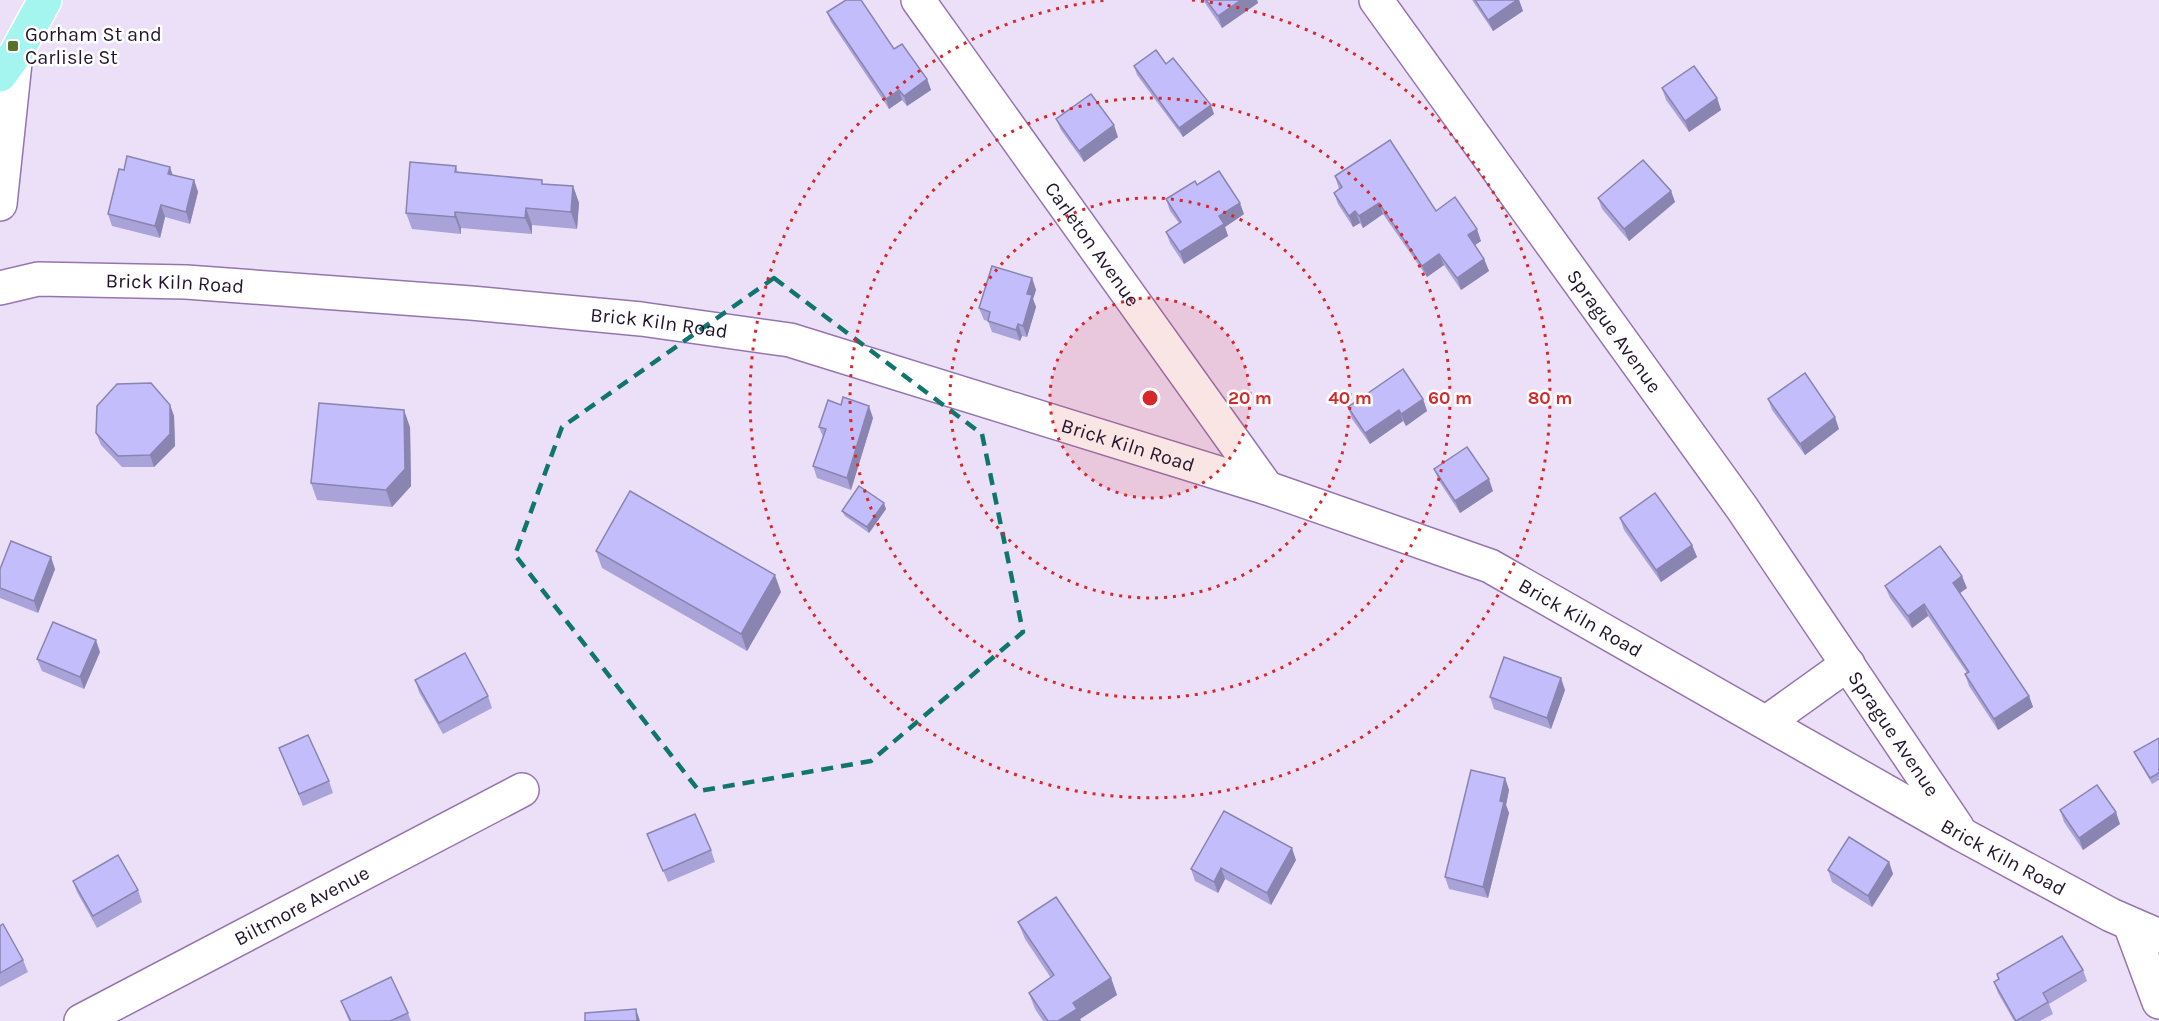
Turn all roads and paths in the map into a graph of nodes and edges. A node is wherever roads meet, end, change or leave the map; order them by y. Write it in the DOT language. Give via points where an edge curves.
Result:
graph roads {
  1 [pos="45,0"];
  2 [pos="918,0"];
  3 [pos="1376,0"];
  4 [pos="8,64"];
  5 [pos="0,204"];
  6 [pos="0,288"];
  7 [pos="1267,488"];
  8 [pos="1848,664"];
  9 [pos="1767,722"];
  10 [pos="522,790"];
  11 [pos="1961,834"];
  12 [pos="2145,930"];
  13 [pos="2159,1002"];
  14 [pos="81,1021"];
  1 -- 4 [label="main road"];
  2 -- 7 [label="street, Carleton Avenue"];
  3 -- 8 [label="street, Sprague Avenue" via="1742,508"];
  4 -- 5 [label="street"];
  6 -- 7 [label="street, Brick Kiln Road" via="38,279 186,282 641,319 790,340"];
  7 -- 9 [label="street, Brick Kiln Road" via="1490,566"];
  8 -- 9 [label="street, Sprague Avenue"];
  8 -- 11 [label="street, Sprague Avenue"];
  9 -- 11 [label="street, Brick Kiln Road"];
  10 -- 14 [label="street, Biltmore Avenue"];
  11 -- 12 [label="street, Brick Kiln Road"];
  12 -- 13 [label="street"];
}
